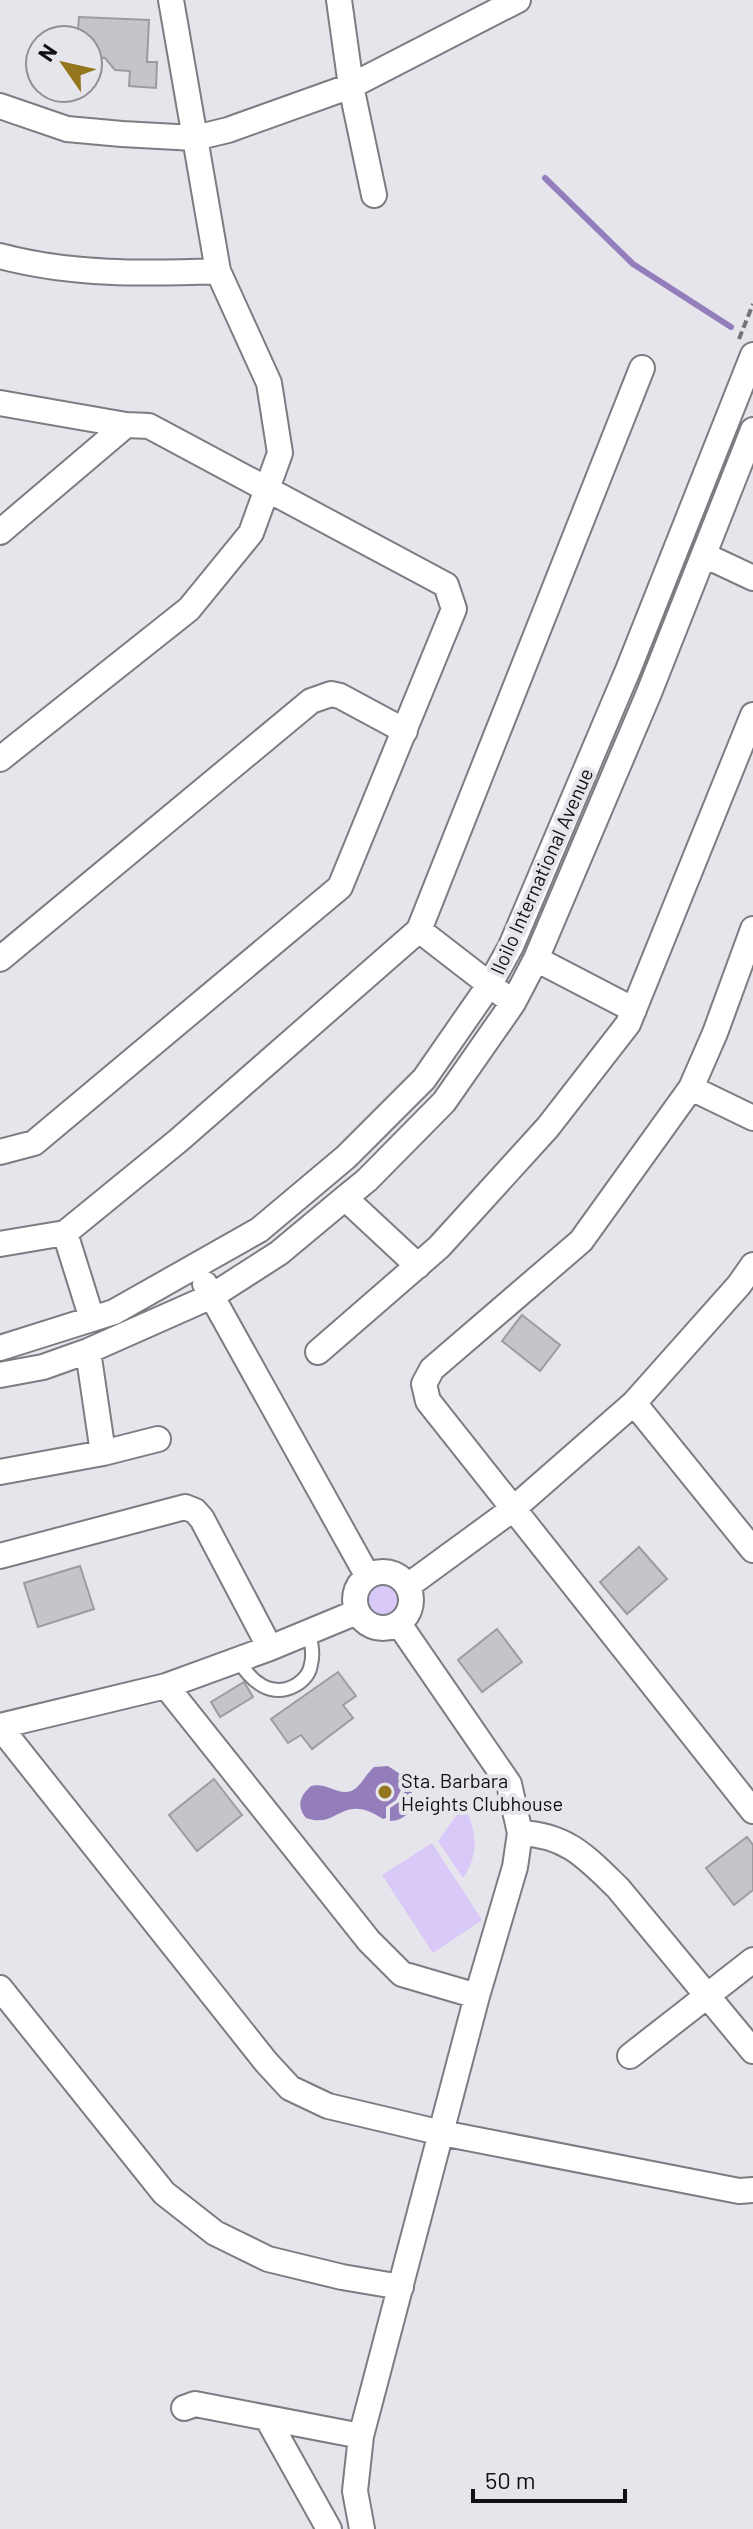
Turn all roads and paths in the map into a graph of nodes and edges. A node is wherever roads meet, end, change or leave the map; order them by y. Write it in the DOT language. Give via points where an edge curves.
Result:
graph roads {
  1 [pos="171,0"];
  2 [pos="339,0"];
  3 [pos="518,0"];
  4 [pos="491,7"];
  5 [pos="351,86"];
  6 [pos="0,106"];
  7 [pos="195,138"];
  8 [pos="374,195"];
  9 [pos="0,256"];
  10 [pos="218,271"];
  11 [pos="753,355"];
  12 [pos="642,368"];
  13 [pos="0,403"];
  14 [pos="126,425"];
  15 [pos="753,430"];
  16 [pos="268,489"];
  17 [pos="0,532"];
  18 [pos="704,555"];
  19 [pos="753,578"];
  20 [pos="753,715"];
  21 [pos="405,731"];
  22 [pos="0,759"];
  23 [pos="753,929"];
  24 [pos="419,930"];
  25 [pos="0,959"];
  26 [pos="536,959"];
  27 [pos="490,984"];
  28 [pos="513,1003"];
  29 [pos="634,1010"];
  30 [pos="691,1088"];
  31 [pos="753,1118"];
  32 [pos="0,1152"];
  33 [pos="345,1198"];
  34 [pos="65,1233"];
  35 [pos="0,1244"];
  36 [pos="753,1265"];
  37 [pos="418,1266"];
  38 [pos="194,1267"];
  39 [pos="746,1294"];
  40 [pos="212,1296"];
  41 [pos="92,1319"];
  42 [pos="0,1348"];
  43 [pos="88,1351"];
  44 [pos="318,1352"];
  45 [pos="0,1375"];
  46 [pos="634,1403"];
  47 [pos="158,1439"];
  48 [pos="103,1453"];
  49 [pos="0,1472"];
  50 [pos="513,1509"];
  51 [pos="753,1550"];
  52 [pos="0,1556"];
  53 [pos="367,1575"];
  54 [pos="409,1585"];
  55 [pos="357,1612"];
  56 [pos="399,1624"];
  57 [pos="309,1632"];
  58 [pos="270,1648"];
  59 [pos="238,1660"];
  60 [pos="166,1686"];
  61 [pos="0,1726"];
  62 [pos="753,1811"];
  63 [pos="520,1833"];
  64 [pos="753,1960"];
  65 [pos="0,1988"];
  66 [pos="706,1995"];
  67 [pos="477,1996"];
  68 [pos="753,2051"];
  69 [pos="630,2056"];
  70 [pos="442,2133"];
  71 [pos="753,2190"];
  72 [pos="401,2287"];
  73 [pos="184,2408"];
  74 [pos="267,2418"];
  75 [pos="361,2436"];
  76 [pos="329,2529"];
  77 [pos="362,2529"];
  1 -- 7 [label="street"];
  2 -- 5 [label="street"];
  3 -- 4 [label="street"];
  4 -- 5 [label="street"];
  5 -- 7 [label="street"];
  5 -- 8 [label="street"];
  6 -- 7 [label="street" via="67,129"];
  7 -- 10 [label="street"];
  9 -- 10 [label="street" via="75,270"];
  10 -- 16 [label="street" via="269,383 280,453"];
  11 -- 27 [label="street, Iloilo International Avenue" via="558,840"];
  12 -- 24 [label="street"];
  13 -- 14 [label="street"];
  14 -- 16 [label="street" via="149,426"];
  14 -- 17 [label="street"];
  15 -- 18 [label="street, Iloilo International Avenue"];
  16 -- 21 [label="street" via="446,585 454,609"];
  16 -- 22 [label="street" via="251,533 189,609"];
  18 -- 19 [label="street"];
  18 -- 26 [label="street, Iloilo International Avenue"];
  20 -- 29 [label="street"];
  21 -- 25 [label="street" via="340,696 311,701"];
  21 -- 32 [label="street" via="340,887 34,1143"];
  23 -- 30 [label="street"];
  24 -- 27 [label="street"];
  24 -- 34 [label="street"];
  26 -- 28 [label="street, Iloilo International Avenue"];
  26 -- 29 [label="street"];
  27 -- 28 [label="street"];
  27 -- 38 [label="street, Iloilo International Avenue" via="424,1079 346,1157 259,1230"];
  28 -- 33 [label="street, Iloilo International Avenue" via="444,1102"];
  29 -- 37 [label="street" via="548,1127"];
  30 -- 31 [label="street"];
  30 -- 50 [label="street" via="581,1241 432,1369 424,1384 428,1401"];
  33 -- 37 [label="street"];
  33 -- 40 [label="street, Iloilo International Avenue" via="279,1253"];
  34 -- 35 [label="street"];
  34 -- 41 [label="street"];
  36 -- 39 [label="street"];
  37 -- 44 [label="street"];
  38 -- 40 [label="street"];
  38 -- 41 [label="street, Iloilo International Avenue"];
  39 -- 46 [label="street"];
  40 -- 43 [label="street, Iloilo International Avenue"];
  40 -- 53 [label="street"];
  41 -- 42 [label="street, Iloilo International Avenue"];
  43 -- 45 [label="street, Iloilo International Avenue"];
  43 -- 48 [label="street"];
  46 -- 50 [label="street"];
  46 -- 51 [label="street"];
  47 -- 48 [label="street"];
  48 -- 49 [label="street"];
  50 -- 54 [label="street"];
  50 -- 62 [label="street"];
  52 -- 58 [label="street" via="185,1507 202,1519"];
  53 -- 54 [label="street" via="382,1570 398,1574"];
  53 -- 55 [label="street" via="354,1599"];
  54 -- 56 [label="street" via="413,1599"];
  55 -- 56 [label="street" via="368,1624 383,1629"];
  55 -- 57 [label="street"];
  56 -- 63 [label="street" via="509,1784"];
  57 -- 58 [label="street"];
  57 -- 59 [label="lane" via="312,1663 302,1682 289,1689 259,1685"];
  58 -- 59 [label="street"];
  59 -- 60 [label="street"];
  60 -- 61 [label="street"];
  60 -- 67 [label="street" via="369,1941 402,1974"];
  61 -- 70 [label="street" via="290,2088 328,2106"];
  63 -- 66 [label="street" via="573,1846 618,1888"];
  63 -- 67 [label="street"];
  64 -- 66 [label="street"];
  65 -- 72 [label="street" via="164,2193 215,2233 268,2259"];
  66 -- 68 [label="street"];
  66 -- 69 [label="street"];
  67 -- 70 [label="street"];
  70 -- 71 [label="street"];
  70 -- 72 [label="street"];
  72 -- 75 [label="street"];
  73 -- 74 [label="street" via="195,2404"];
  74 -- 75 [label="street"];
  74 -- 76 [label="street"];
  75 -- 77 [label="street" via="355,2491"];
}
